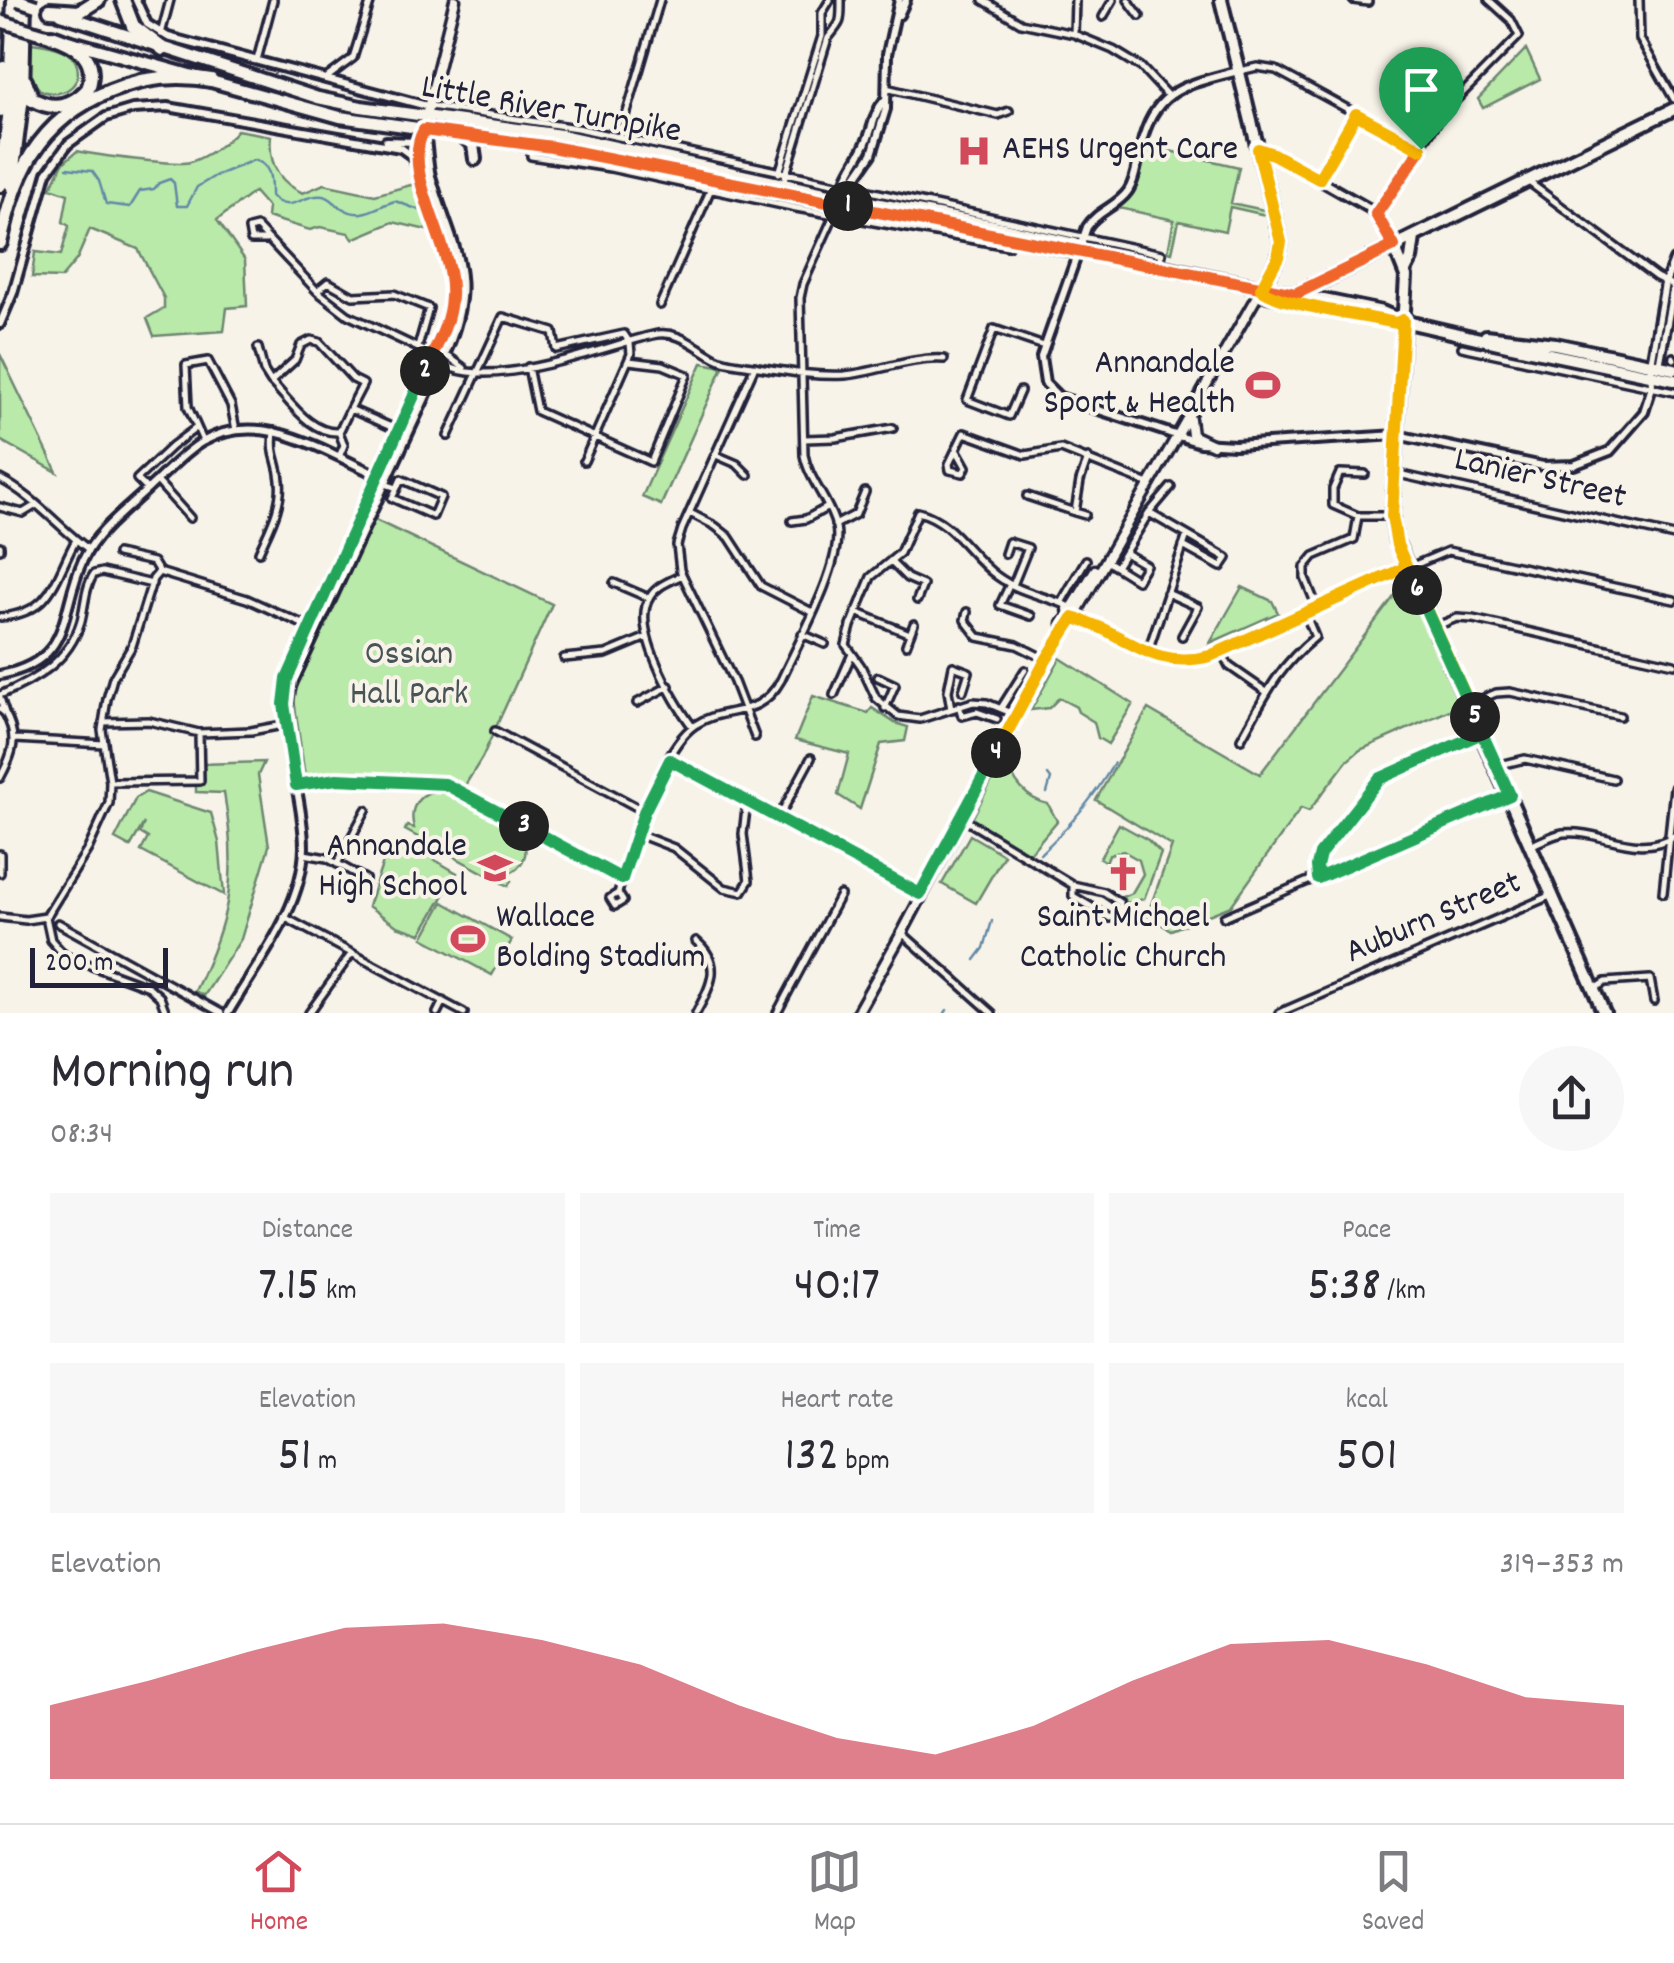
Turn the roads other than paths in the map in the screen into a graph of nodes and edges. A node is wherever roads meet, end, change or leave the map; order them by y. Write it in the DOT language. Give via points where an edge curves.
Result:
graph roads {
  1 [pos="6,0"];
  2 [pos="98,0"];
  3 [pos="122,0"];
  4 [pos="136,0"];
  5 [pos="170,0"];
  6 [pos="273,0"];
  7 [pos="371,0"];
  8 [pos="455,0"];
  9 [pos="660,0"];
  10 [pos="830,0"];
  11 [pos="840,0"];
  12 [pos="903,0"];
  13 [pos="983,0"];
  14 [pos="1075,0"];
  15 [pos="1114,0"];
  16 [pos="1128,0"];
  17 [pos="1221,0"];
  18 [pos="1352,0"];
  19 [pos="1489,0"];
  20 [pos="1639,0"];
  21 [pos="23,1"];
  22 [pos="1368,2"];
  23 [pos="50,10"];
  24 [pos="1140,16"];
  25 [pos="1103,17"];
  26 [pos="0,21"];
  27 [pos="161,34"];
  28 [pos="1074,34"];
  29 [pos="52,36"];
  30 [pos="164,49"];
  31 [pos="256,62"];
  32 [pos="23,64"];
  33 [pos="1238,71"];
  34 [pos="211,80"];
  35 [pos="323,80"];
  36 [pos="885,88"];
  37 [pos="1168,95"];
  38 [pos="1674,99"];
  39 [pos="1674,109"];
  40 [pos="0,110"];
  41 [pos="426,111"];
  42 [pos="1009,111"];
  43 [pos="1356,114"];
  44 [pos="424,130"];
  45 [pos="460,134"];
  46 [pos="370,141"];
  47 [pos="417,142"];
  48 [pos="618,142"];
  49 [pos="1258,149"];
  50 [pos="1421,149"];
  51 [pos="474,159"];
  52 [pos="612,164"];
  53 [pos="419,170"];
  54 [pos="781,178"];
  55 [pos="1319,179"];
  56 [pos="1528,181"];
  57 [pos="0,185"];
  58 [pos="710,190"];
  59 [pos="842,198"];
  60 [pos="8,212"];
  61 [pos="1376,214"];
  62 [pos="989,229"];
  63 [pos="1084,236"];
  64 [pos="1414,237"];
  65 [pos="266,240"];
  66 [pos="0,243"];
  67 [pos="1394,246"];
  68 [pos="1081,249"];
  69 [pos="1674,260"];
  70 [pos="1159,266"];
  71 [pos="1405,271"];
  72 [pos="1671,285"];
  73 [pos="1261,289"];
  74 [pos="316,291"];
  75 [pos="1295,294"];
  76 [pos="660,305"];
  77 [pos="1403,320"];
  78 [pos="0,324"];
  79 [pos="1470,336"];
  80 [pos="630,343"];
  81 [pos="1044,346"];
  82 [pos="418,347"];
  83 [pos="258,348"];
  84 [pos="1462,348"];
  85 [pos="1586,350"];
  86 [pos="1549,352"];
  87 [pos="433,355"];
  88 [pos="445,355"];
  89 [pos="944,358"];
  90 [pos="628,361"];
  91 [pos="440,364"];
  92 [pos="755,366"];
  93 [pos="528,368"];
  94 [pos="466,370"];
  95 [pos="1674,370"];
  96 [pos="802,372"];
  97 [pos="1654,373"];
  98 [pos="477,375"];
  99 [pos="1674,380"];
  100 [pos="271,382"];
  101 [pos="1020,391"];
  102 [pos="1674,392"];
  103 [pos="350,409"];
  104 [pos="1190,414"];
  105 [pos="196,428"];
  106 [pos="893,428"];
  107 [pos="236,430"];
  108 [pos="398,430"];
  109 [pos="274,431"];
  110 [pos="339,432"];
  111 [pos="1397,435"];
  112 [pos="448,436"];
  113 [pos="594,436"];
  114 [pos="1176,437"];
  115 [pos="804,439"];
  116 [pos="203,441"];
  117 [pos="1213,445"];
  118 [pos="957,451"];
  119 [pos="716,455"];
  120 [pos="339,457"];
  121 [pos="1088,458"];
  122 [pos="584,460"];
  123 [pos="1394,473"];
  124 [pos="1365,474"];
  125 [pos="378,475"];
  126 [pos="748,475"];
  127 [pos="0,480"];
  128 [pos="386,481"];
  129 [pos="157,482"];
  130 [pos="1149,484"];
  131 [pos="1171,487"];
  132 [pos="396,488"];
  133 [pos="148,490"];
  134 [pos="865,492"];
  135 [pos="1027,496"];
  136 [pos="36,505"];
  137 [pos="828,507"];
  138 [pos="0,508"];
  139 [pos="1075,512"];
  140 [pos="690,513"];
  141 [pos="1149,513"];
  142 [pos="1085,516"];
  143 [pos="1358,516"];
  144 [pos="1392,516"];
  145 [pos="190,518"];
  146 [pos="792,521"];
  147 [pos="836,525"];
  148 [pos="1186,536"];
  149 [pos="1674,536"];
  150 [pos="76,540"];
  151 [pos="1183,546"];
  152 [pos="88,549"];
  153 [pos="259,552"];
  154 [pos="1124,553"];
  155 [pos="117,554"];
  156 [pos="1005,554"];
  157 [pos="1086,560"];
  158 [pos="891,562"];
  159 [pos="1106,562"];
  160 [pos="1116,567"];
  161 [pos="1407,567"];
  162 [pos="159,572"];
  163 [pos="682,575"];
  164 [pos="614,583"];
  165 [pos="152,584"];
  166 [pos="1012,585"];
  167 [pos="1167,593"];
  168 [pos="648,598"];
  169 [pos="918,600"];
  170 [pos="1674,600"];
  171 [pos="1316,606"];
  172 [pos="1072,611"];
  173 [pos="812,612"];
  174 [pos="856,612"];
  175 [pos="967,612"];
  176 [pos="1305,613"];
  177 [pos="1031,616"];
  178 [pos="0,617"];
  179 [pos="914,624"];
  180 [pos="1434,627"];
  181 [pos="313,628"];
  182 [pos="802,634"];
  183 [pos="910,634"];
  184 [pos="1182,636"];
  185 [pos="647,638"];
  186 [pos="825,644"];
  187 [pos="906,645"];
  188 [pos="1222,650"];
  189 [pos="46,652"];
  190 [pos="852,654"];
  191 [pos="1147,654"];
  192 [pos="564,658"];
  193 [pos="1046,660"];
  194 [pos="56,662"];
  195 [pos="1674,664"];
  196 [pos="1025,670"];
  197 [pos="0,675"];
  198 [pos="878,677"];
  199 [pos="669,686"];
  200 [pos="962,690"];
  201 [pos="1265,692"];
  202 [pos="834,695"];
  203 [pos="0,696"];
  204 [pos="637,703"];
  205 [pos="1469,704"];
  206 [pos="955,707"];
  207 [pos="885,708"];
  208 [pos="1001,708"];
  209 [pos="3,711"];
  210 [pos="744,712"];
  211 [pos="1016,715"];
  212 [pos="1620,716"];
  213 [pos="997,719"];
  214 [pos="103,722"];
  215 [pos="288,724"];
  216 [pos="693,727"];
  217 [pos="495,731"];
  218 [pos="199,733"];
  219 [pos="1482,733"];
  220 [pos="755,738"];
  221 [pos="15,739"];
  222 [pos="1240,739"];
  223 [pos="104,744"];
  224 [pos="811,758"];
  225 [pos="670,760"];
  226 [pos="1496,766"];
  227 [pos="0,778"];
  228 [pos="1613,778"];
  229 [pos="110,782"];
  230 [pos="296,785"];
  231 [pos="1674,788"];
  232 [pos="1510,795"];
  233 [pos="747,801"];
  234 [pos="366,810"];
  235 [pos="644,812"];
  236 [pos="962,818"];
  237 [pos="778,819"];
  238 [pos="637,834"];
  239 [pos="1671,838"];
  240 [pos="1532,846"];
  241 [pos="0,854"];
  242 [pos="303,854"];
  243 [pos="338,864"];
  244 [pos="0,873"];
  245 [pos="1318,878"];
  246 [pos="365,879"];
  247 [pos="622,879"];
  248 [pos="1073,885"];
  249 [pos="1663,893"];
  250 [pos="618,894"];
  251 [pos="920,894"];
  252 [pos="1553,894"];
  253 [pos="840,895"];
  254 [pos="0,917"];
  255 [pos="46,917"];
  256 [pos="284,917"];
  257 [pos="1224,917"];
  258 [pos="58,923"];
  259 [pos="902,934"];
  260 [pos="696,941"];
  261 [pos="352,952"];
  262 [pos="1594,989"];
  263 [pos="442,1001"];
  264 [pos="1654,1001"];
  265 [pos="779,1010"];
  266 [pos="699,1012"];
  267 [pos="166,1013"];
  268 [pos="224,1013"];
  269 [pos="309,1013"];
  270 [pos="436,1013"];
  271 [pos="464,1013"];
  272 [pos="792,1013"];
  273 [pos="857,1013"];
  274 [pos="992,1013"];
  275 [pos="1279,1013"];
  276 [pos="1604,1013"];
  1 -- 40 [label="highway"];
  2 -- 23 [label="highway" via="79,12"];
  3 -- 30 [label="highway" via="133,26"];
  4 -- 27 [label="street" via="143,19"];
  5 -- 27 [label="street"];
  6 -- 31 [label="street"];
  7 -- 35 [label="street" via="353,58"];
  8 -- 41 [label="main road"];
  9 -- 48 [label="street"];
  10 -- 54 [label="street"];
  11 -- 54 [label="street" via="842,18 828,38"];
  12 -- 36 [label="street"];
  13 -- 28 [label="street" via="1021,23"];
  14 -- 28 [label="street"];
  15 -- 25 [label="street"];
  16 -- 24 [label="street"];
  17 -- 33 [label="main road"];
  18 -- 22 [label="street"];
  19 -- 50 [label="street" via="1519,33 1444,112"];
  20 -- 38 [label="street" via="1640,39"];
  21 -- 23 [label="main road, Little River Turnpike"];
  21 -- 32 [label="highway"];
  21 -- 57 [label="highway"];
  23 -- 30 [label="main road, Little River Turnpike"];
  26 -- 29 [label="main road, Little River Turnpike, bridge"];
  27 -- 31 [label="street"];
  28 -- 37 [label="street" via="1141,67"];
  29 -- 32 [label="highway" via="73,43 90,62 83,95 67,105 38,103 28,93"];
  29 -- 34 [label="main road, Little River Turnpike"];
  30 -- 41 [label="main road, Little River Turnpike" via="318,98"];
  31 -- 35 [label="street"];
  32 -- 60 [label="highway"];
  33 -- 37 [label="street"];
  33 -- 43 [label="street" via="1270,68"];
  33 -- 49 [label="main road"];
  34 -- 44 [label="main road, Little River Turnpike" via="323,113"];
  34 -- 60 [label="highway" via="146,79 78,110 37,147"];
  35 -- 41 [label="street"];
  36 -- 42 [label="street" via="998,116"];
  36 -- 59 [label="street" via="874,147"];
  37 -- 63 [label="street" via="1148,122 1129,189 1096,215"];
  39 -- 56 [label="main road"];
  41 -- 44 [label="main road"];
  41 -- 48 [label="main road, Little River Turnpike"];
  43 -- 50 [label="street"];
  43 -- 55 [label="street"];
  44 -- 45 [label="main road, Little River Turnpike"];
  44 -- 47 [label="street"];
  44 -- 88 [label="street" via="430,174 462,268 460,314"];
  45 -- 51 [label="main road" via="471,141"];
  45 -- 52 [label="main road, Little River Turnpike"];
  46 -- 47 [label="street"];
  46 -- 53 [label="street" via="407,151"];
  46 -- 78 [label="street" via="168,107 106,117 76,136 47,173"];
  47 -- 53 [label="street"];
  48 -- 52 [label="street"];
  48 -- 54 [label="main road, Little River Turnpike"];
  49 -- 55 [label="street"];
  49 -- 73 [label="main road" via="1280,253"];
  50 -- 61 [label="street"];
  52 -- 58 [label="street"];
  52 -- 59 [label="main road, Little River Turnpike"];
  53 -- 87 [label="street" via="450,270 449,312"];
  54 -- 59 [label="main road, Little River Turnpike"];
  55 -- 61 [label="street"];
  56 -- 64 [label="main road"];
  56 -- 72 [label="street"];
  58 -- 59 [label="street"];
  58 -- 76 [label="street"];
  59 -- 62 [label="main road, Little River Turnpike"];
  59 -- 62 [label="street"];
  59 -- 96 [label="street" via="801,290"];
  60 -- 66 [label="highway"];
  61 -- 67 [label="street"];
  62 -- 63 [label="street"];
  62 -- 68 [label="main road, Little River Turnpike"];
  62 -- 68 [label="main road, Little River Turnpike"];
  63 -- 68 [label="street"];
  63 -- 70 [label="street" via="1162,254"];
  64 -- 67 [label="main road"];
  64 -- 71 [label="main road"];
  65 -- 74 [label="street"];
  67 -- 71 [label="main road"];
  67 -- 75 [label="main road"];
  68 -- 70 [label="main road, Little River Turnpike"];
  68 -- 81 [label="street"];
  69 -- 72 [label="street"];
  70 -- 73 [label="main road, Little River Turnpike"];
  71 -- 77 [label="main road"];
  72 -- 97 [label="street"];
  73 -- 75 [label="main road, Little River Turnpike"];
  73 -- 77 [label="main road, Little River Turnpike" via="1282,299"];
  73 -- 104 [label="main road"];
  74 -- 82 [label="street" via="348,315"];
  74 -- 82 [label="street" via="328,282 352,296 394,294 429,308"];
  75 -- 77 [label="main road, Little River Turnpike"];
  77 -- 79 [label="main road, Little River Turnpike"];
  77 -- 111 [label="main road"];
  79 -- 85 [label="main road, Little River Turnpike"];
  79 -- 86 [label="main road, Little River Turnpike"];
  80 -- 90 [label="street"];
  80 -- 92 [label="street" via="669,334 721,360"];
  80 -- 93 [label="street"];
  80 -- 98 [label="street" via="624,334 556,349 553,332 504,316"];
  81 -- 101 [label="street" via="994,330 966,399 1008,416"];
  81 -- 114 [label="street" via="1042,375 1054,393"];
  82 -- 87 [label="street"];
  83 -- 100 [label="street"];
  84 -- 97 [label="street"];
  85 -- 86 [label="main road"];
  85 -- 97 [label="main road, Little River Turnpike"];
  86 -- 97 [label="main road, Little River Turnpike"];
  87 -- 88 [label="street"];
  87 -- 91 [label="street"];
  87 -- 108 [label="street"];
  88 -- 91 [label="street"];
  88 -- 94 [label="street"];
  89 -- 96 [label="street" via="843,375"];
  90 -- 113 [label="street"];
  90 -- 113 [label="street" via="687,375 652,462"];
  91 -- 94 [label="street"];
  91 -- 128 [label="street"];
  92 -- 96 [label="street"];
  92 -- 119 [label="street"];
  93 -- 98 [label="street"];
  93 -- 113 [label="street" via="538,411"];
  94 -- 98 [label="street"];
  95 -- 97 [label="main road, Little River Turnpike"];
  96 -- 115 [label="street"];
  97 -- 99 [label="main road, Little River Turnpike"];
  97 -- 102 [label="street"];
  97 -- 111 [label="street" via="1640,418 1624,439 1573,465 1543,466"];
  98 -- 112 [label="street"];
  100 -- 103 [label="street" via="302,345 319,342 363,384"];
  100 -- 110 [label="street" via="314,426"];
  103 -- 108 [label="street"];
  103 -- 110 [label="street"];
  104 -- 114 [label="main road"];
  104 -- 117 [label="main road" via="1192,435"];
  105 -- 107 [label="street" via="186,364 208,361"];
  105 -- 116 [label="street"];
  105 -- 133 [label="street" via="138,479"];
  106 -- 115 [label="street"];
  107 -- 109 [label="street"];
  107 -- 116 [label="street"];
  108 -- 125 [label="street"];
  109 -- 120 [label="street"];
  109 -- 153 [label="street" via="280,498"];
  110 -- 120 [label="street"];
  111 -- 117 [label="street"];
  111 -- 123 [label="main road"];
  113 -- 122 [label="street"];
  114 -- 117 [label="street"];
  114 -- 130 [label="main road"];
  115 -- 137 [label="street" via="806,464"];
  116 -- 129 [label="street"];
  118 -- 121 [label="street" via="964,433 1025,455 1056,448"];
  119 -- 126 [label="street"];
  119 -- 140 [label="street"];
  120 -- 125 [label="street"];
  121 -- 130 [label="street"];
  121 -- 139 [label="street"];
  123 -- 144 [label="main road"];
  123 -- 149 [label="street, Lanier Street"];
  124 -- 143 [label="street" via="1340,472 1333,489 1336,508"];
  125 -- 128 [label="street"];
  125 -- 181 [label="street"];
  127 -- 136 [label="street"];
  128 -- 132 [label="street"];
  128 -- 181 [label="street"];
  129 -- 133 [label="street"];
  129 -- 145 [label="street"];
  130 -- 159 [label="main road"];
  131 -- 141 [label="street"];
  132 -- 132 [label="street" via="392,498 432,516 441,497 401,479"];
  133 -- 152 [label="street"];
  134 -- 147 [label="street" via="856,514"];
  135 -- 139 [label="street"];
  136 -- 138 [label="street" via="24,513"];
  136 -- 150 [label="street"];
  137 -- 146 [label="street"];
  137 -- 147 [label="street"];
  139 -- 142 [label="street"];
  140 -- 163 [label="street" via="678,545"];
  140 -- 173 [label="street" via="729,538 762,586"];
  141 -- 148 [label="street"];
  141 -- 154 [label="street"];
  143 -- 144 [label="street"];
  143 -- 171 [label="street" via="1354,539 1304,567"];
  144 -- 161 [label="main road"];
  147 -- 173 [label="street" via="836,555"];
  148 -- 151 [label="street"];
  148 -- 151 [label="street" via="1227,558 1221,566"];
  150 -- 152 [label="street"];
  150 -- 178 [label="street" via="45,599 27,612"];
  151 -- 167 [label="street"];
  152 -- 189 [label="street" via="63,628"];
  154 -- 160 [label="street"];
  154 -- 160 [label="street" via="1146,565 1137,580"];
  155 -- 162 [label="street" via="153,562"];
  156 -- 166 [label="street" via="1009,542 1028,548"];
  157 -- 172 [label="street"];
  158 -- 166 [label="street" via="918,512 943,521"];
  158 -- 169 [label="street" via="924,584"];
  158 -- 174 [label="street" via="871,577"];
  159 -- 160 [label="street"];
  159 -- 172 [label="main road"];
  161 -- 170 [label="street" via="1455,551"];
  161 -- 171 [label="street"];
  161 -- 180 [label="main road"];
  162 -- 165 [label="street"];
  162 -- 181 [label="street"];
  163 -- 168 [label="street"];
  163 -- 210 [label="street"];
  164 -- 168 [label="street"];
  165 -- 194 [label="street" via="94,574 78,627"];
  165 -- 214 [label="street" via="130,652 111,683"];
  166 -- 172 [label="street"];
  166 -- 177 [label="street" via="1000,605"];
  167 -- 184 [label="street" via="1198,607"];
  167 -- 191 [label="street"];
  168 -- 185 [label="street"];
  171 -- 176 [label="street"];
  172 -- 191 [label="street"];
  172 -- 193 [label="main road"];
  173 -- 182 [label="street"];
  174 -- 183 [label="street"];
  174 -- 190 [label="street" via="846,645"];
  175 -- 193 [label="street" via="965,620 978,637"];
  176 -- 188 [label="street"];
  176 -- 201 [label="street" via="1314,636"];
  179 -- 183 [label="street"];
  180 -- 195 [label="street" via="1473,619"];
  180 -- 205 [label="main road"];
  181 -- 215 [label="street" via="285,686"];
  182 -- 186 [label="street"];
  182 -- 210 [label="street" via="777,688"];
  183 -- 187 [label="street"];
  185 -- 192 [label="street" via="614,652"];
  185 -- 199 [label="street"];
  188 -- 191 [label="street" via="1180,660"];
  188 -- 201 [label="street" via="1229,666"];
  189 -- 194 [label="street"];
  189 -- 197 [label="street"];
  190 -- 202 [label="street"];
  190 -- 207 [label="street"];
  193 -- 211 [label="main road"];
  194 -- 203 [label="street"];
  196 -- 208 [label="street"];
  198 -- 207 [label="street" via="896,686"];
  199 -- 204 [label="street"];
  199 -- 216 [label="street"];
  200 -- 206 [label="street" via="969,672 954,666 948,691"];
  201 -- 222 [label="street"];
  203 -- 209 [label="street"];
  205 -- 212 [label="street" via="1510,692"];
  205 -- 219 [label="main road"];
  206 -- 207 [label="street" via="910,719"];
  206 -- 208 [label="street" via="980,702"];
  206 -- 213 [label="street" via="962,716 978,712"];
  208 -- 211 [label="street"];
  209 -- 221 [label="street"];
  210 -- 216 [label="street"];
  210 -- 220 [label="street"];
  211 -- 236 [label="main road"];
  214 -- 218 [label="street" via="149,721"];
  214 -- 223 [label="street"];
  215 -- 218 [label="street"];
  215 -- 230 [label="street"];
  216 -- 225 [label="street"];
  217 -- 235 [label="street"];
  218 -- 229 [label="street" via="200,781"];
  219 -- 226 [label="main road"];
  219 -- 245 [label="street" via="1374,784 1320,854"];
  221 -- 223 [label="street"];
  221 -- 227 [label="street"];
  223 -- 229 [label="street"];
  224 -- 237 [label="street"];
  225 -- 233 [label="street"];
  225 -- 235 [label="street"];
  226 -- 228 [label="street" via="1525,759"];
  226 -- 232 [label="main road"];
  229 -- 255 [label="street" via="109,803 90,845"];
  230 -- 242 [label="street"];
  230 -- 247 [label="street" via="346,779 448,785"];
  231 -- 239 [label="street"];
  232 -- 240 [label="main road"];
  232 -- 245 [label="street"];
  233 -- 237 [label="street"];
  233 -- 238 [label="street" via="743,834 750,881 742,892 724,888 674,848"];
  234 -- 243 [label="street"];
  235 -- 238 [label="street"];
  236 -- 248 [label="street"];
  236 -- 251 [label="main road"];
  237 -- 251 [label="street"];
  238 -- 247 [label="street"];
  239 -- 240 [label="street" via="1628,845 1563,834"];
  239 -- 249 [label="street"];
  240 -- 252 [label="main road"];
  241 -- 244 [label="street"];
  242 -- 243 [label="street"];
  242 -- 256 [label="street"];
  243 -- 246 [label="street"];
  245 -- 257 [label="street"];
  247 -- 250 [label="street"];
  248 -- 248 [label="street" via="1073,896 1110,918 1121,910 1109,894"];
  251 -- 259 [label="main road"];
  252 -- 262 [label="main road"];
  252 -- 275 [label="street, Auburn Street"];
  253 -- 265 [label="street"];
  254 -- 255 [label="street"];
  255 -- 267 [label="street" via="60,952 149,987"];
  256 -- 261 [label="street"];
  256 -- 268 [label="street"];
  258 -- 268 [label="street"];
  259 -- 273 [label="main road"];
  259 -- 274 [label="street"];
  260 -- 266 [label="street" via="714,969"];
  261 -- 263 [label="street"];
  261 -- 269 [label="street"];
  262 -- 264 [label="street" via="1650,978"];
  262 -- 276 [label="main road"];
  263 -- 270 [label="street"];
  263 -- 271 [label="street"];
  265 -- 272 [label="street"];
}
